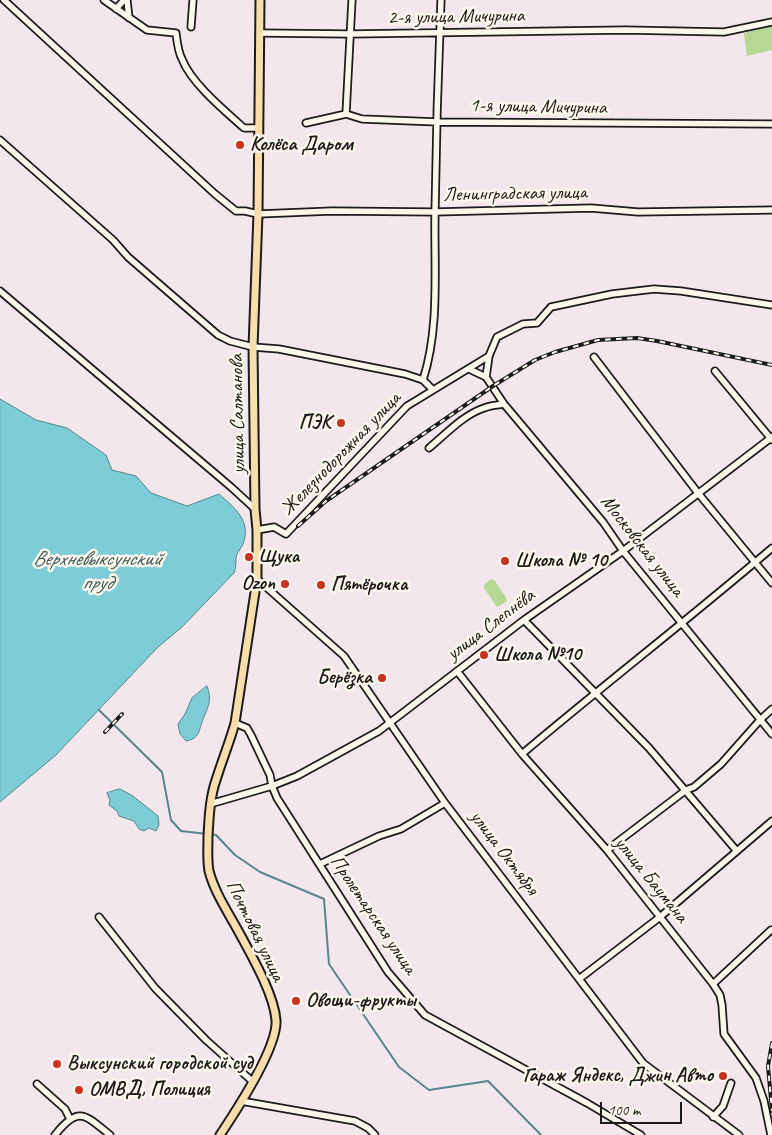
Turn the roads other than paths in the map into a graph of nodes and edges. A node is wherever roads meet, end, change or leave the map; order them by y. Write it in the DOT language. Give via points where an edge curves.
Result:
graph roads {
  1 [pos="4,0"];
  2 [pos="104,0"];
  3 [pos="126,0"];
  4 [pos="193,0"];
  5 [pos="260,0"];
  6 [pos="352,0"];
  7 [pos="441,0"];
  8 [pos="116,9"];
  9 [pos="129,18"];
  10 [pos="772,22"];
  11 [pos="191,27"];
  12 [pos="260,33"];
  13 [pos="350,34"];
  14 [pos="440,34"];
  15 [pos="346,114"];
  16 [pos="438,122"];
  17 [pos="306,123"];
  18 [pos="772,124"];
  19 [pos="258,128"];
  20 [pos="0,140"];
  21 [pos="772,210"];
  22 [pos="435,212"];
  23 [pos="258,214"];
  24 [pos="0,291"];
  25 [pos="772,305"];
  26 [pos="253,347"];
  27 [pos="489,356"];
  28 [pos="594,357"];
  29 [pos="469,369"];
  30 [pos="715,371"];
  31 [pos="486,377"];
  32 [pos="423,380"];
  33 [pos="433,390"];
  34 [pos="504,404"];
  35 [pos="771,438"];
  36 [pos="429,448"];
  37 [pos="698,493"];
  38 [pos="255,509"];
  39 [pos="257,530"];
  40 [pos="772,548"];
  41 [pos="623,551"];
  42 [pos="755,563"];
  43 [pos="257,579"];
  44 [pos="772,583"];
  45 [pos="524,620"];
  46 [pos="683,623"];
  47 [pos="457,671"];
  48 [pos="595,692"];
  49 [pos="772,709"];
  50 [pos="760,720"];
  51 [pos="235,723"];
  52 [pos="389,724"];
  53 [pos="772,734"];
  54 [pos="522,754"];
  55 [pos="272,786"];
  56 [pos="686,790"];
  57 [pos="445,803"];
  58 [pos="210,804"];
  59 [pos="772,821"];
  60 [pos="209,823"];
  61 [pos="606,850"];
  62 [pos="736,850"];
  63 [pos="320,864"];
  64 [pos="99,917"];
  65 [pos="660,917"];
  66 [pos="771,930"];
  67 [pos="579,979"];
  68 [pos="713,984"];
  69 [pos="252,1081"];
  70 [pos="731,1083"];
  71 [pos="36,1084"];
  72 [pos="242,1101"];
  73 [pos="713,1117"];
  74 [pos="70,1118"];
  75 [pos="55,1135"];
  76 [pos="110,1135"];
  77 [pos="220,1135"];
  78 [pos="375,1135"];
  79 [pos="641,1135"];
  80 [pos="739,1135"];
  81 [pos="770,1135"];
  1 -- 23 [label="street, Ленинградская улица" via="215,194 236,211"];
  2 -- 8 [label="street"];
  3 -- 8 [label="street"];
  3 -- 9 [label="street"];
  4 -- 11 [label="street"];
  5 -- 12 [label="main road, улица Салтанова"];
  6 -- 13 [label="street"];
  7 -- 14 [label="street"];
  8 -- 9 [label="street"];
  9 -- 19 [label="street" via="147,30 176,33 182,59 193,78 244,128"];
  10 -- 14 [label="street, 2-я улица Мичурина" via="724,32 625,30"];
  12 -- 13 [label="street, 2-я улица Мичурина"];
  12 -- 19 [label="main road, улица Салтанова"];
  13 -- 14 [label="street, 2-я улица Мичурина"];
  13 -- 15 [label="street"];
  14 -- 16 [label="street"];
  15 -- 16 [label="street, 1-я улица Мичурина" via="362,120"];
  15 -- 17 [label="street, 1-я улица Мичурина"];
  16 -- 18 [label="street, 1-я улица Мичурина"];
  16 -- 22 [label="street"];
  19 -- 23 [label="main road, улица Салтанова"];
  20 -- 26 [label="street" via="218,335"];
  21 -- 22 [label="street, Ленинградская улица" via="638,212 591,208"];
  22 -- 23 [label="street, Ленинградская улица"];
  22 -- 32 [label="street" via="434,316 429,362"];
  23 -- 26 [label="main road, улица Салтанова"];
  24 -- 38 [label="street"];
  25 -- 27 [label="street, Железнодорожная улица" via="667,289 612,294 551,307 537,323 523,324 497,337"];
  26 -- 32 [label="street" via="279,349"];
  26 -- 38 [label="main road, улица Салтанова"];
  27 -- 29 [label="street, Железнодорожная улица"];
  27 -- 31 [label="street"];
  28 -- 37 [label="street"];
  29 -- 31 [label="street"];
  29 -- 33 [label="street, Железнодорожная улица"];
  30 -- 35 [label="street"];
  31 -- 34 [label="street, Московская улица"];
  32 -- 33 [label="street"];
  33 -- 39 [label="street, Железнодорожная улица" via="407,406 286,534 274,527"];
  34 -- 36 [label="street" via="478,410"];
  34 -- 41 [label="street, Московская улица"];
  35 -- 37 [label="street, улица Слепнёва"];
  37 -- 41 [label="street, улица Слепнёва"];
  37 -- 42 [label="street"];
  38 -- 39 [label="main road, улица Салтанова"];
  39 -- 43 [label="main road, улица Салтанова"];
  40 -- 42 [label="street"];
  41 -- 45 [label="street, улица Слепнёва"];
  41 -- 46 [label="street, Московская улица"];
  42 -- 44 [label="street"];
  42 -- 46 [label="street"];
  43 -- 51 [label="main road, улица Салтанова"];
  43 -- 52 [label="street, улица Октября" via="344,656"];
  45 -- 47 [label="street, улица Слепнёва"];
  45 -- 48 [label="street"];
  46 -- 48 [label="street"];
  46 -- 50 [label="street, Московская улица"];
  47 -- 52 [label="street, улица Слепнёва"];
  47 -- 54 [label="street, улица Баумана"];
  48 -- 54 [label="street"];
  48 -- 56 [label="street"];
  49 -- 50 [label="street"];
  50 -- 53 [label="street, Московская улица"];
  50 -- 56 [label="street" via="721,764"];
  51 -- 55 [label="street, Пролетарская улица" via="247,728 251,734"];
  51 -- 58 [label="main road, улица Салтанова"];
  52 -- 55 [label="street, улица Слепнёва" via="322,763"];
  52 -- 57 [label="street, улица Октября"];
  54 -- 61 [label="street, улица Баумана"];
  55 -- 58 [label="street, улица Слепнёва"];
  55 -- 63 [label="street, Пролетарская улица" via="285,812"];
  56 -- 61 [label="street"];
  56 -- 62 [label="street"];
  57 -- 63 [label="street" via="401,829"];
  57 -- 67 [label="street, улица Октября"];
  58 -- 60 [label="main road, улица Салтанова"];
  59 -- 62 [label="street"];
  60 -- 69 [label="main road, Почтовая улица" via="209,872 265,985 276,1018 273,1041"];
  61 -- 65 [label="street, улица Баумана"];
  62 -- 65 [label="street"];
  63 -- 79 [label="street, Пролетарская улица" via="388,972 425,1015"];
  64 -- 69 [label="street" via="155,988"];
  65 -- 67 [label="street"];
  65 -- 68 [label="street, улица Баумана"];
  66 -- 68 [label="street"];
  67 -- 73 [label="street, улица Октября" via="643,1063"];
  68 -- 81 [label="street, улица Баумана" via="720,995 724,1034 756,1078"];
  69 -- 72 [label="main road, Почтовая улица"];
  70 -- 73 [label="street" via="723,1106"];
  71 -- 74 [label="street" via="65,1109"];
  72 -- 77 [label="main road, Почтовая улица"];
  72 -- 78 [label="street" via="355,1121"];
  73 -- 80 [label="street, улица Октября"];
  74 -- 75 [label="street"];
  74 -- 76 [label="street" via="85,1116"];
}
